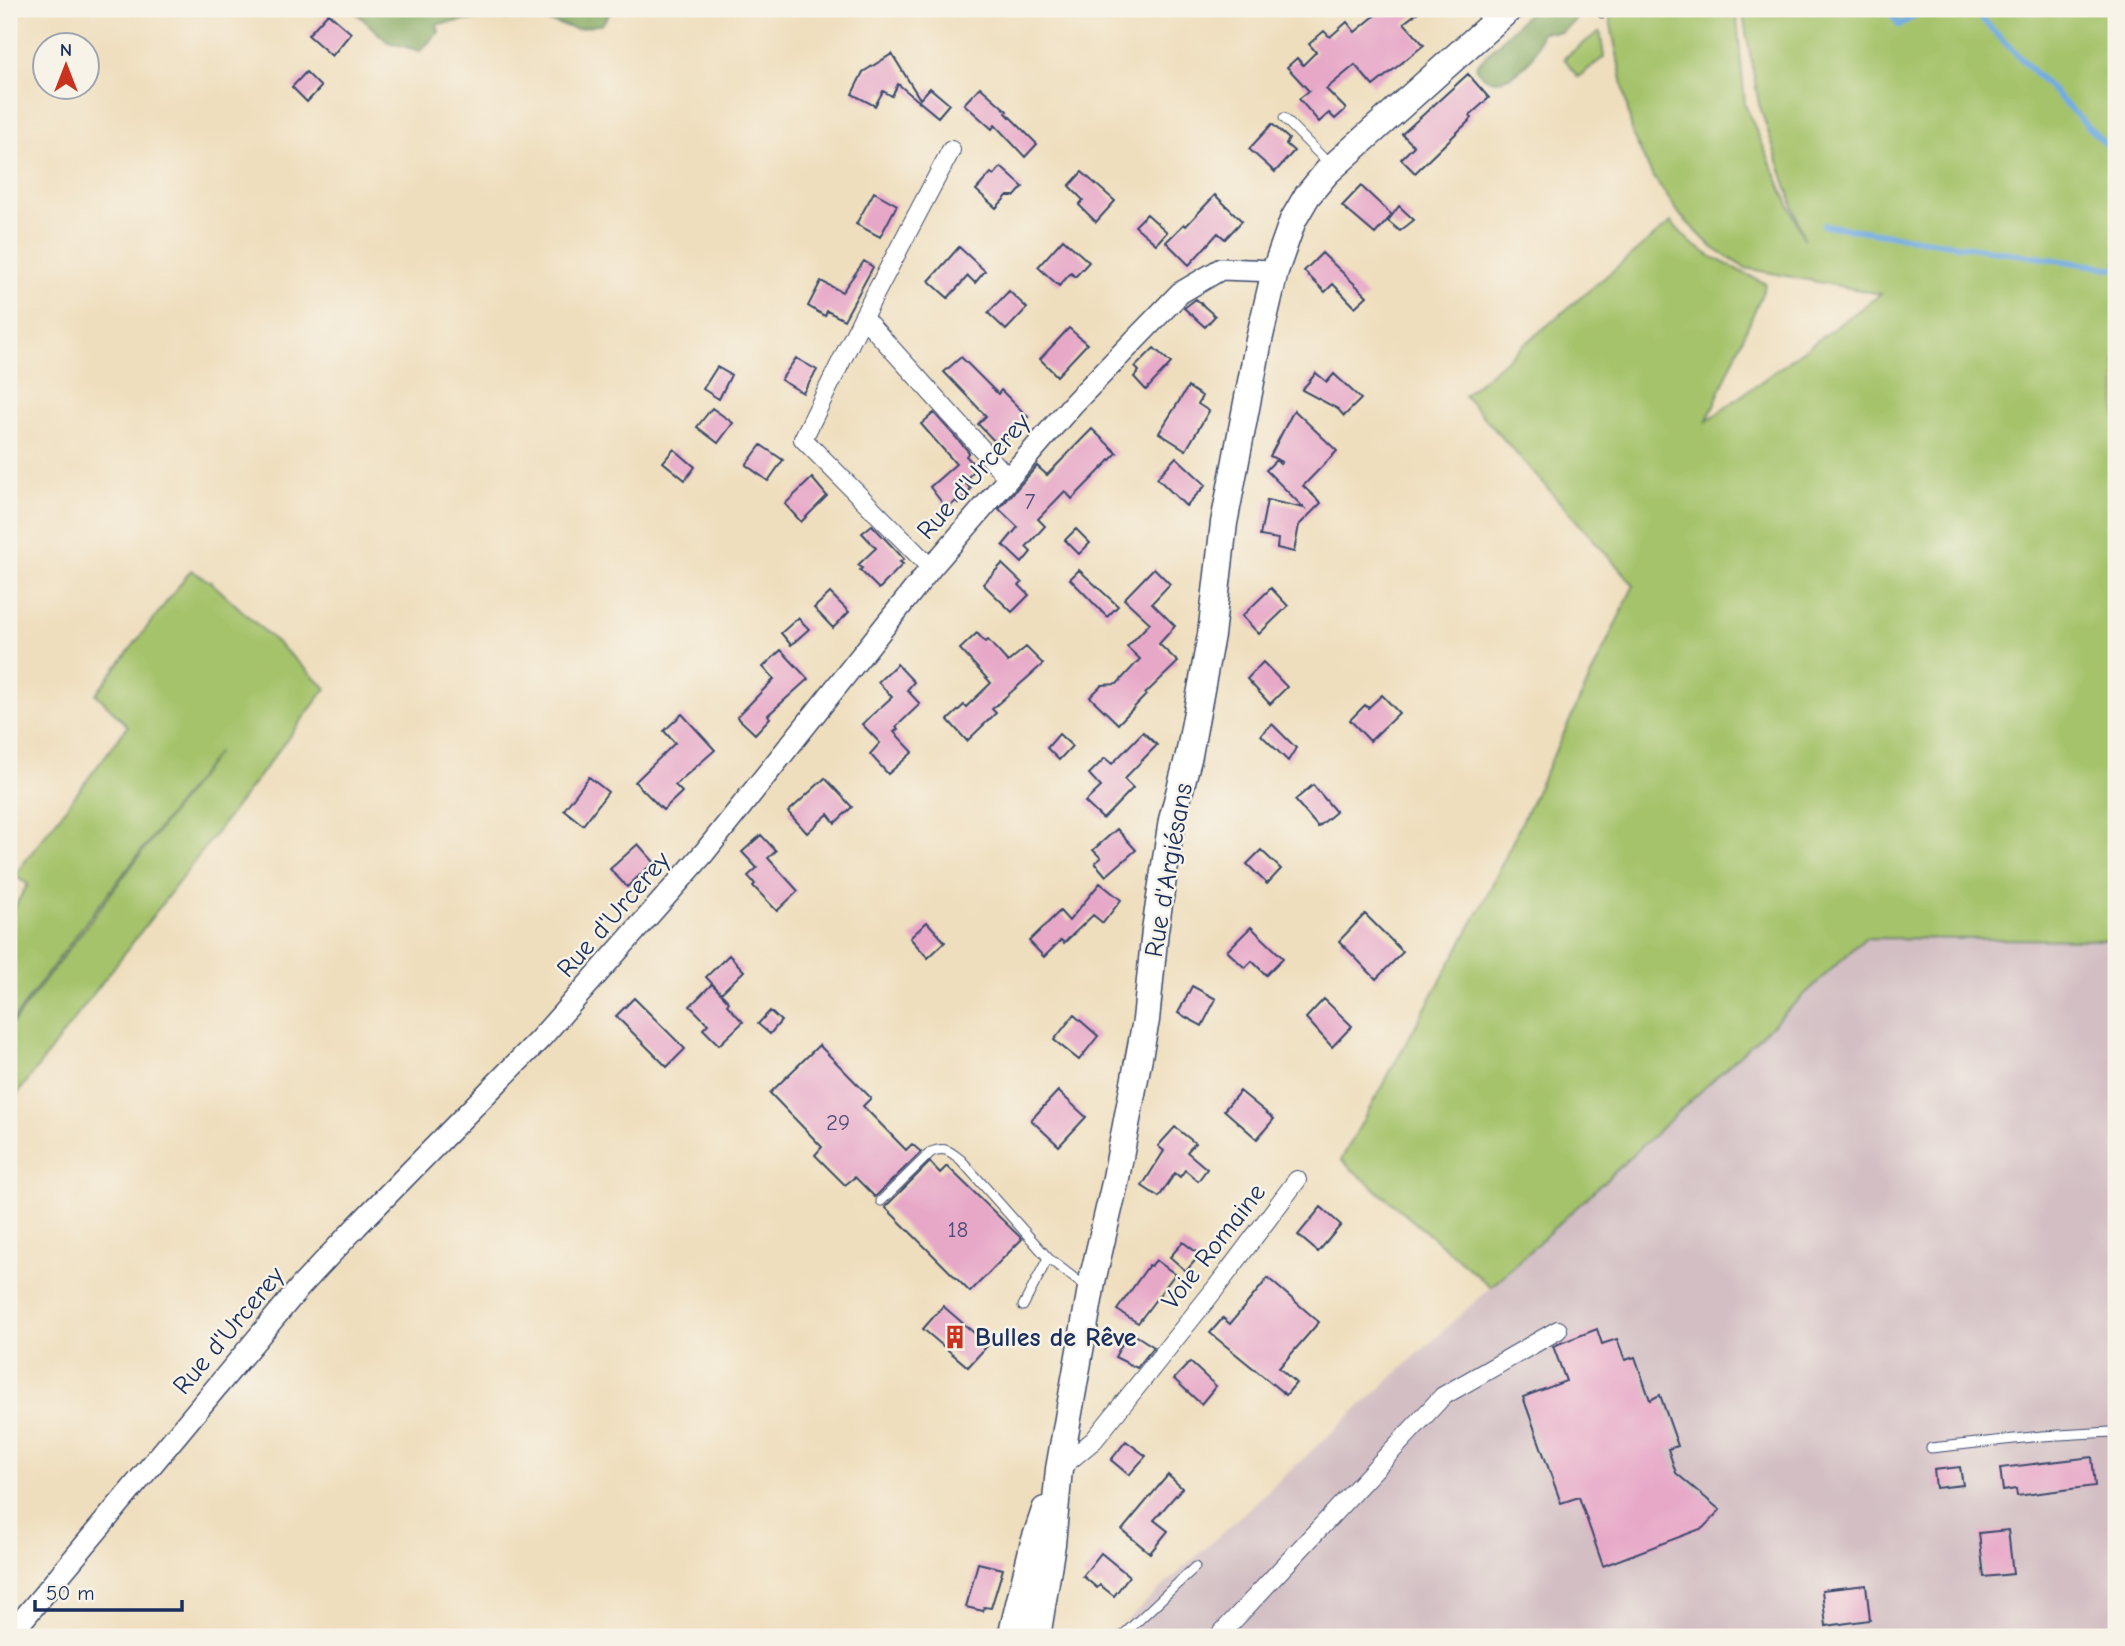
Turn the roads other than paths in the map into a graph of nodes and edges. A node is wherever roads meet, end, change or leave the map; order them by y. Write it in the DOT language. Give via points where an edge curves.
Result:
graph roads {
  1 [pos="1495,13"];
  2 [pos="1284,118"];
  3 [pos="951,150"];
  4 [pos="1332,167"];
  5 [pos="1275,271"];
  6 [pos="863,317"];
  7 [pos="1007,477"];
  8 [pos="931,568"];
  9 [pos="1297,1180"];
  10 [pos="881,1201"];
  11 [pos="1048,1258"];
  12 [pos="1091,1291"];
  13 [pos="1023,1306"];
  14 [pos="1558,1330"];
  15 [pos="2116,1436"];
  16 [pos="1931,1448"];
  17 [pos="1059,1469"];
  18 [pos="1195,1567"];
  19 [pos="1014,1631"];
  20 [pos="9,1636"];
  21 [pos="1037,1637"];
  22 [pos="1121,1637"];
  23 [pos="1218,1637"];
  1 -- 4 [label="main road, Rue d'Argiésans"];
  2 -- 4 [label="lane"];
  3 -- 6 [label="street"];
  4 -- 5 [label="main road, Rue d'Argiésans" via="1293,220"];
  5 -- 7 [label="street, Rue d'Urcerey" via="1221,269 1180,293"];
  5 -- 12 [label="main road, Rue d'Argiésans" via="1224,523 1211,635 1189,755 1172,820 1146,1020"];
  6 -- 7 [label="street"];
  6 -- 8 [label="street" via="803,439"];
  7 -- 8 [label="street, Rue d'Urcerey"];
  8 -- 20 [label="street, Rue d'Urcerey" via="704,853 540,1039 300,1287"];
  9 -- 17 [label="street, Voie Romaine" via="1094,1440"];
  10 -- 11 [label="lane" via="931,1152 948,1150"];
  11 -- 12 [label="lane"];
  11 -- 13 [label="lane"];
  12 -- 17 [label="main road, Rue d'Argiésans"];
  14 -- 23 [label="street" via="1443,1396"];
  15 -- 16 [label="lane" via="2111,1432 2042,1436"];
  17 -- 19 [label="main road, Rue d'Argiésans" via="1033,1546"];
  17 -- 21 [label="main road, Rue d'Argiésans"];
  18 -- 22 [label="lane"];
}
